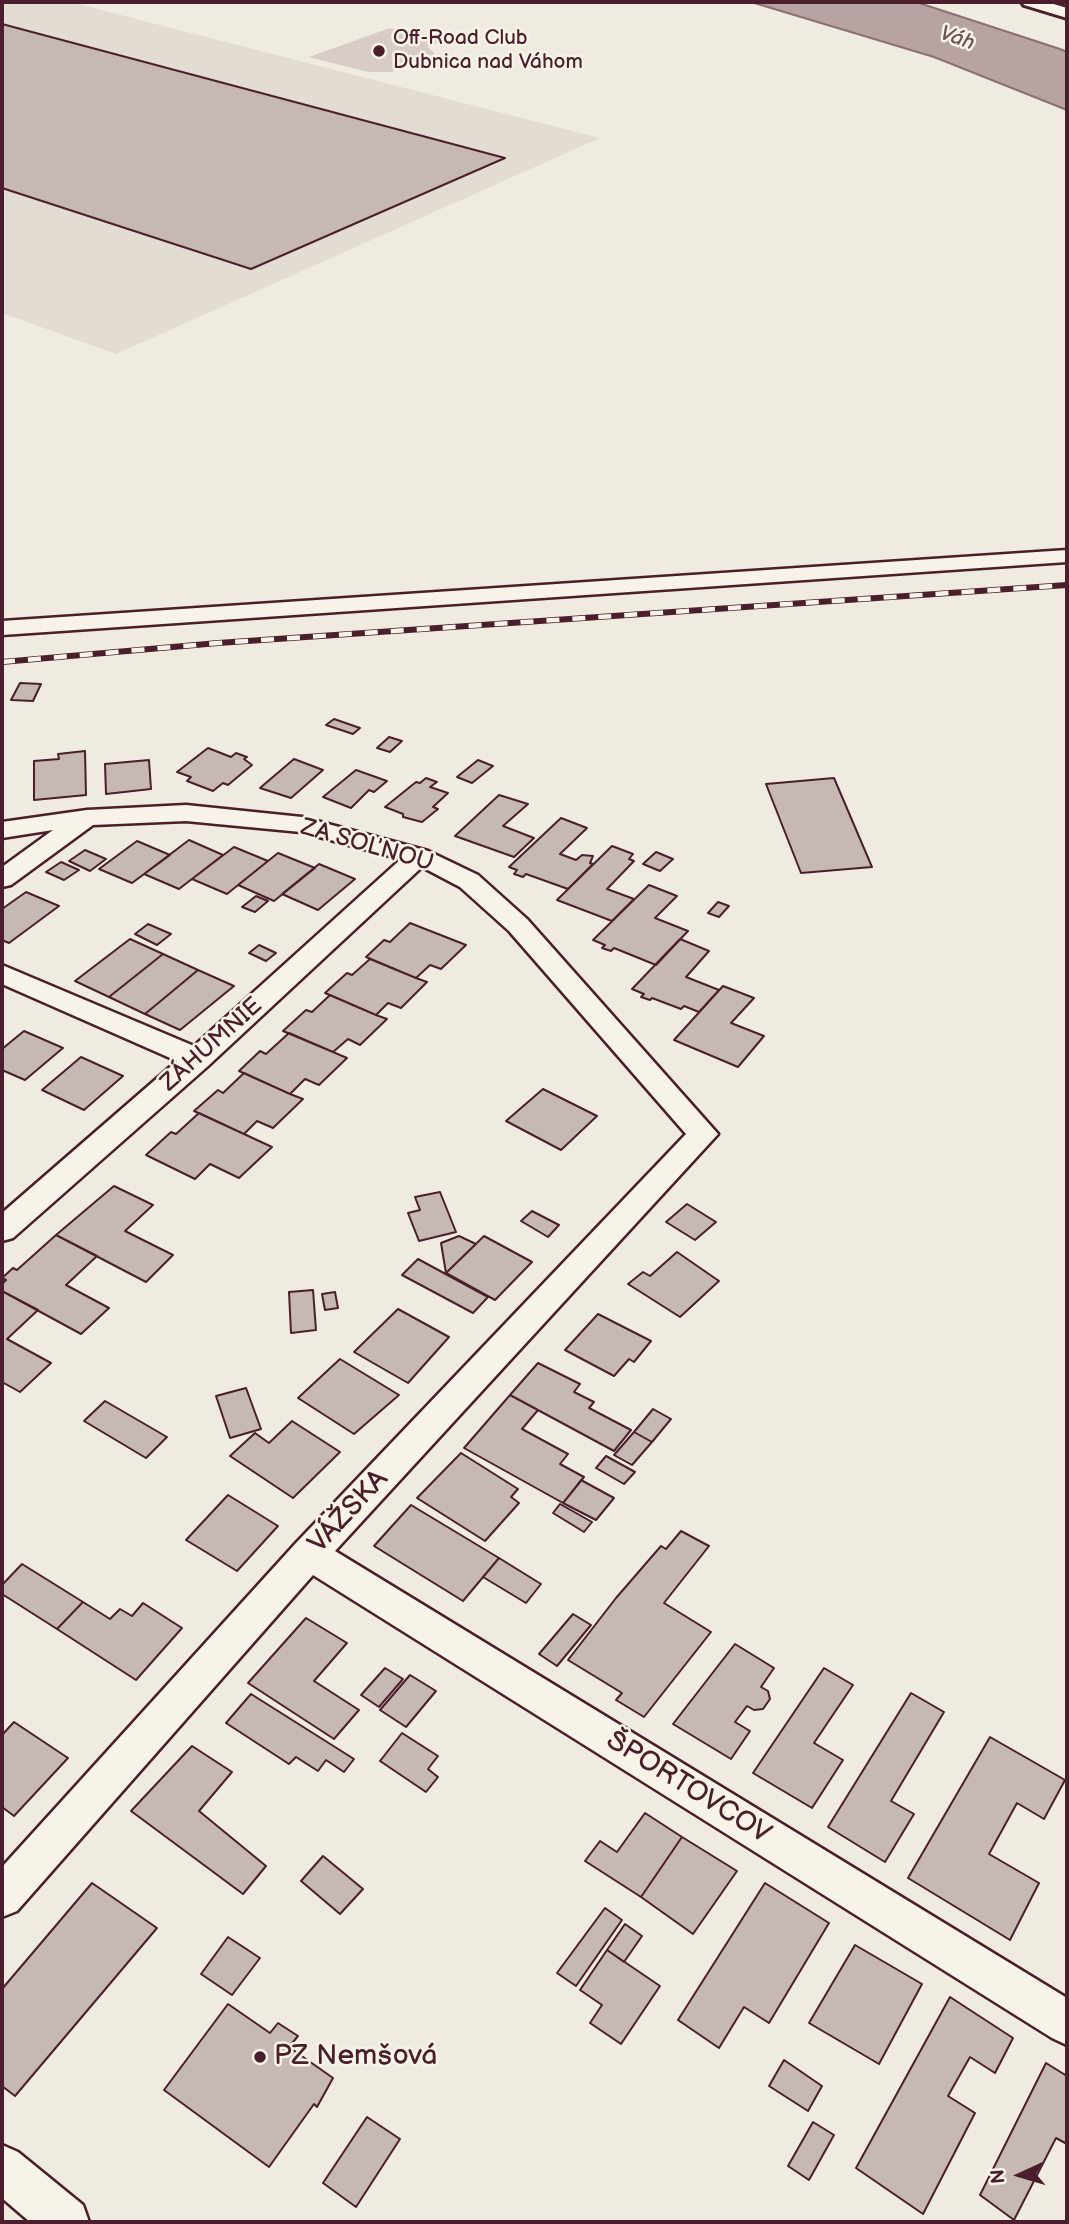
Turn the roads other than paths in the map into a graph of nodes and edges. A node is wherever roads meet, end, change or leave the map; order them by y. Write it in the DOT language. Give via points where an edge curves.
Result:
graph roads {
  1 [pos="1030,2"];
  2 [pos="1067,13"];
  3 [pos="1067,556"];
  4 [pos="2,628"];
  5 [pos="88,818"];
  6 [pos="2,830"];
  7 [pos="419,856"];
  8 [pos="2,879"];
  9 [pos="2,974"];
  10 [pos="198,1059"];
  11 [pos="703,1134"];
  12 [pos="2,1230"];
  13 [pos="309,1554"];
  14 [pos="2,1897"];
  15 [pos="1067,2023"];
  16 [pos="2,2168"];
  17 [pos="66,2222"];
  1 -- 2 [label="highway"];
  3 -- 4 [label="street"];
  5 -- 6 [label="street, ZA SOĽNOU"];
  5 -- 7 [label="street, ZA SOĽNOU" via="186,813 302,825"];
  5 -- 8 [label="street"];
  7 -- 10 [label="street, ZÁHUMNIE"];
  7 -- 11 [label="street, ZA SOĽNOU" via="469,881 518,925"];
  9 -- 10 [label="street"];
  10 -- 12 [label="street, ZÁHUMNIE"];
  11 -- 13 [label="street, VÁŽSKA"];
  13 -- 14 [label="street, VÁŽSKA"];
  13 -- 15 [label="street, ŠPORTOVCOV"];
  16 -- 17 [label="street"];
}
